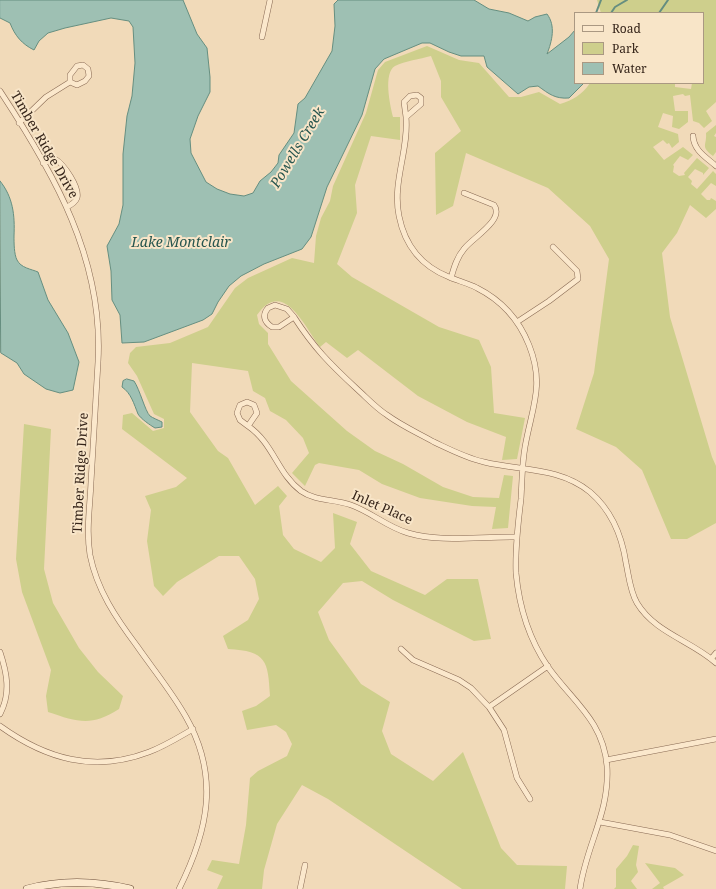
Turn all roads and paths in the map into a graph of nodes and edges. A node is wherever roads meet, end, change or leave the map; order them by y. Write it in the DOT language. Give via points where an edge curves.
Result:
graph roads {
  1 [pos="270,0"];
  2 [pos="262,36"];
  3 [pos="70,82"];
  4 [pos="0,92"];
  5 [pos="406,117"];
  6 [pos="19,123"];
  7 [pos="692,136"];
  8 [pos="43,163"];
  9 [pos="716,166"];
  10 [pos="464,193"];
  11 [pos="67,207"];
  12 [pos="554,247"];
  13 [pos="451,278"];
  14 [pos="294,317"];
  15 [pos="517,322"];
  16 [pos="248,426"];
  17 [pos="523,468"];
  18 [pos="517,537"];
  19 [pos="401,649"];
  20 [pos="0,652"];
  21 [pos="716,653"];
  22 [pos="711,659"];
  23 [pos="716,663"];
  24 [pos="548,666"];
  25 [pos="489,707"];
  26 [pos="0,714"];
  27 [pos="0,726"];
  28 [pos="193,729"];
  29 [pos="716,739"];
  30 [pos="606,760"];
  31 [pos="530,799"];
  32 [pos="600,822"];
  33 [pos="716,851"];
  34 [pos="305,865"];
  35 [pos="27,889"];
  36 [pos="130,889"];
  37 [pos="179,889"];
  38 [pos="300,889"];
  39 [pos="580,889"];
  1 -- 2 [label="street"];
  3 -- 6 [label="street" via="46,97"];
  4 -- 6 [label="street, Timber Ridge Drive"];
  5 -- 13 [label="street" via="407,138 397,190 402,229 420,260"];
  6 -- 8 [label="street, Timber Ridge Drive"];
  7 -- 9 [label="street" via="695,147"];
  8 -- 11 [label="street, Timber Ridge Drive"];
  8 -- 11 [label="street" via="52,159 58,160 69,175 78,194 75,201"];
  10 -- 13 [label="street" via="494,205 497,212 488,227 464,248"];
  11 -- 28 [label="street, Timber Ridge Drive" via="80,238 98,323 98,362 88,515 90,555 98,583 112,611"];
  12 -- 15 [label="street" via="577,271 578,279"];
  13 -- 15 [label="street" via="488,294 502,304"];
  14 -- 14 [label="street" via="287,309 275,305 268,308 265,314 268,325 276,328"];
  14 -- 17 [label="street" via="324,359 387,416 464,457 500,466"];
  15 -- 17 [label="street" via="530,347 537,387"];
  16 -- 16 [label="street, Inlet Place" via="256,413 254,405 247,402 240,405 238,413 240,420"];
  16 -- 18 [label="street, Inlet Place" via="266,442 293,484 309,495 350,505 396,529 419,536"];
  17 -- 18 [label="street"];
  17 -- 22 [label="street" via="559,475 581,486 598,500 615,524 623,547 633,594 643,612 669,633"];
  18 -- 24 [label="street" via="516,570 521,605 532,637"];
  19 -- 25 [label="street" via="413,660 458,680 475,692"];
  20 -- 26 [label="street" via="7,687"];
  21 -- 22 [label="street"];
  22 -- 23 [label="street"];
  24 -- 25 [label="street"];
  24 -- 30 [label="street" via="592,721 600,737"];
  25 -- 31 [label="street" via="504,730 517,778"];
  27 -- 28 [label="street" via="20,740 50,754 93,762 138,756"];
  28 -- 37 [label="street, Timber Ridge Drive" via="204,768 206,808 197,849"];
  29 -- 30 [label="street"];
  30 -- 32 [label="street" via="606,796"];
  32 -- 33 [label="street" via="670,835"];
  32 -- 39 [label="street" via="587,857"];
  34 -- 38 [label="street"];
  35 -- 36 [label="main road" via="82,882"];
}
